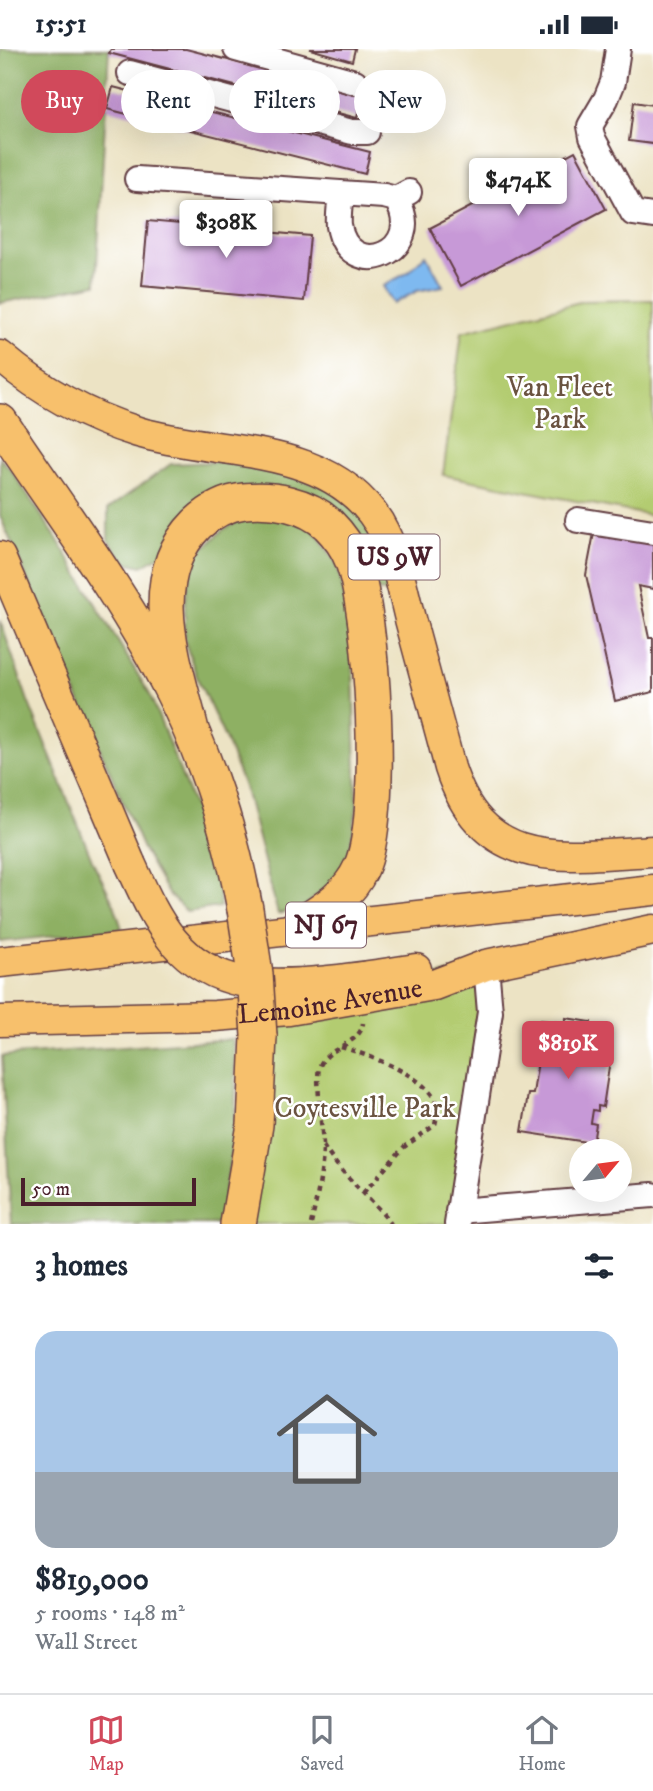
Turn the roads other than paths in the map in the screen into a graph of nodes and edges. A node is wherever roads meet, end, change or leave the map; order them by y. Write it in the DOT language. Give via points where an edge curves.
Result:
graph roads {
  1 [pos="236,49"];
  2 [pos="618,49"];
  3 [pos="354,82"];
  4 [pos="612,82"];
  5 [pos="590,95"];
  6 [pos="215,96"];
  7 [pos="354,132"];
  8 [pos="137,179"];
  9 [pos="341,193"];
  10 [pos="653,216"];
  11 [pos="0,356"];
  12 [pos="0,422"];
  13 [pos="578,520"];
  14 [pos="653,532"];
  15 [pos="0,557"];
  16 [pos="191,730"];
  17 [pos="653,851"];
  18 [pos="653,890"];
  19 [pos="296,928"];
  20 [pos="653,930"];
  21 [pos="0,962"];
  22 [pos="486,965"];
  23 [pos="0,1021"];
  24 [pos="632,1195"];
  25 [pos="653,1195"];
  26 [pos="569,1197"];
  27 [pos="458,1218"];
  28 [pos="238,1224"];
  1 -- 3 [label="street"];
  2 -- 4 [label="street"];
  4 -- 5 [label="street"];
  4 -- 10 [label="street" via="590,126 592,137 633,213"];
  6 -- 7 [label="street"];
  8 -- 9 [label="street"];
  9 -- 9 [label="street" via="402,196 402,234 388,252 366,258 350,248 340,227"];
  11 -- 17 [label="main road, US 9W" via="50,395 106,421 162,438 295,462 348,488 370,510 391,548 450,768 459,795 476,819 505,841 545,855"];
  12 -- 16 [label="highway" via="133,623"];
  13 -- 14 [label="street"];
  15 -- 22 [label="main road, bridge" via="130,863 158,921 180,949 212,971 245,982"];
  16 -- 19 [label="highway" via="166,615 170,569 183,542 212,512 237,502 270,500 314,514 346,547 363,606 373,810 365,859 355,880 335,901"];
  16 -- 28 [label="highway, bridge" via="218,799 246,909 255,974 258,1074 252,1150"];
  18 -- 19 [label="main road, NJ 67"];
  19 -- 21 [label="main road, NJ 67"];
  20 -- 22 [label="main road, Lemoine Avenue"];
  22 -- 23 [label="main road, Lemoine Avenue" via="434,985 260,1013"];
  22 -- 27 [label="street" via="490,1012"];
  24 -- 25 [label="street"];
  26 -- 27 [label="street"];
}
